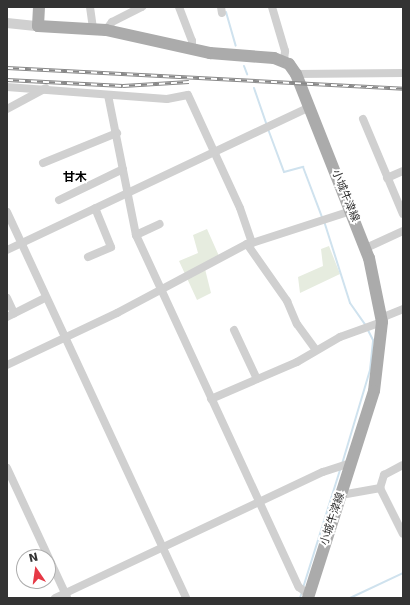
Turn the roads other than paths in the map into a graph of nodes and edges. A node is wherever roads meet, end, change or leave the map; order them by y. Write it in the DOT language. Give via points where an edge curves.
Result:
graph roads {
  1 [pos="39,7"];
  2 [pos="90,7"];
  3 [pos="142,7"];
  4 [pos="179,7"];
  5 [pos="272,7"];
  6 [pos="7,23"];
  7 [pos="38,26"];
  8 [pos="93,29"];
  9 [pos="106,30"];
  10 [pos="192,49"];
  11 [pos="284,60"];
  12 [pos="403,73"];
  13 [pos="296,74"];
  14 [pos="7,87"];
  15 [pos="46,88"];
  16 [pos="108,95"];
  17 [pos="309,106"];
  18 [pos="7,110"];
  19 [pos="363,119"];
  20 [pos="117,133"];
  21 [pos="215,152"];
  22 [pos="43,163"];
  23 [pos="123,169"];
  24 [pos="403,171"];
  25 [pos="387,178"];
  26 [pos="126,193"];
  27 [pos="59,200"];
  28 [pos="95,208"];
  29 [pos="351,211"];
  30 [pos="7,212"];
  31 [pos="403,214"];
  32 [pos="160,224"];
  33 [pos="403,231"];
  34 [pos="136,235"];
  35 [pos="22,244"];
  36 [pos="250,244"];
  37 [pos="366,248"];
  38 [pos="7,250"];
  39 [pos="88,257"];
  40 [pos="161,291"];
  41 [pos="7,298"];
  42 [pos="45,298"];
  43 [pos="403,309"];
  44 [pos="11,315"];
  45 [pos="382,320"];
  46 [pos="234,330"];
  47 [pos="65,338"];
  48 [pos="316,350"];
  49 [pos="7,365"];
  50 [pos="257,379"];
  51 [pos="211,399"];
  52 [pos="344,464"];
  53 [pos="403,465"];
  54 [pos="7,468"];
  55 [pos="380,488"];
  56 [pos="341,495"];
  57 [pos="259,502"];
  58 [pos="403,534"];
  59 [pos="163,548"];
  60 [pos="306,594"];
  61 [pos="67,596"];
  62 [pos="55,598"];
  63 [pos="186,598"];
  1 -- 7 [label="main road"];
  2 -- 8 [label="street"];
  3 -- 9 [label="street" via="112,22"];
  4 -- 10 [label="street" via="192,41"];
  5 -- 11 [label="street" via="285,50"];
  6 -- 7 [label="street"];
  7 -- 8 [label="main road"];
  8 -- 9 [label="main road"];
  9 -- 10 [label="main road"];
  10 -- 11 [label="main road"];
  11 -- 13 [label="main road, 小城牛津線"];
  12 -- 13 [label="street"];
  13 -- 17 [label="main road, 小城牛津線"];
  14 -- 15 [label="street"];
  15 -- 16 [label="street"];
  15 -- 18 [label="street"];
  16 -- 20 [label="street"];
  16 -- 21 [label="street" via="167,99 188,95"];
  17 -- 21 [label="street"];
  17 -- 29 [label="main road, 小城牛津線"];
  19 -- 25 [label="street"];
  20 -- 22 [label="street"];
  20 -- 23 [label="street"];
  21 -- 26 [label="street"];
  21 -- 36 [label="street"];
  23 -- 26 [label="street"];
  23 -- 27 [label="street"];
  24 -- 25 [label="street"];
  25 -- 31 [label="street"];
  26 -- 28 [label="street"];
  26 -- 34 [label="street"];
  28 -- 35 [label="street"];
  28 -- 39 [label="street" via="111,246"];
  29 -- 36 [label="street"];
  29 -- 37 [label="main road, 小城牛津線"];
  30 -- 35 [label="street"];
  32 -- 34 [label="street"];
  33 -- 37 [label="street"];
  34 -- 40 [label="street"];
  35 -- 38 [label="street"];
  35 -- 42 [label="street"];
  36 -- 40 [label="street"];
  36 -- 48 [label="street" via="287,301 297,324"];
  37 -- 45 [label="main road, 小城牛津線"];
  40 -- 47 [label="street"];
  40 -- 51 [label="street"];
  41 -- 44 [label="street"];
  42 -- 44 [label="street"];
  42 -- 47 [label="street"];
  43 -- 45 [label="street"];
  45 -- 48 [label="street"];
  45 -- 52 [label="main road, 小城牛津線" via="378,375"];
  46 -- 50 [label="street"];
  47 -- 49 [label="street"];
  47 -- 59 [label="street"];
  48 -- 50 [label="street"];
  50 -- 51 [label="street"];
  51 -- 57 [label="street"];
  52 -- 56 [label="main road, 小城牛津線"];
  52 -- 57 [label="street"];
  53 -- 55 [label="street" via="384,475"];
  54 -- 61 [label="street"];
  55 -- 56 [label="street"];
  55 -- 58 [label="street"];
  56 -- 60 [label="main road, 小城牛津線"];
  57 -- 59 [label="street"];
  57 -- 60 [label="street"];
  59 -- 61 [label="street"];
  59 -- 63 [label="street"];
  61 -- 62 [label="street"];
}
